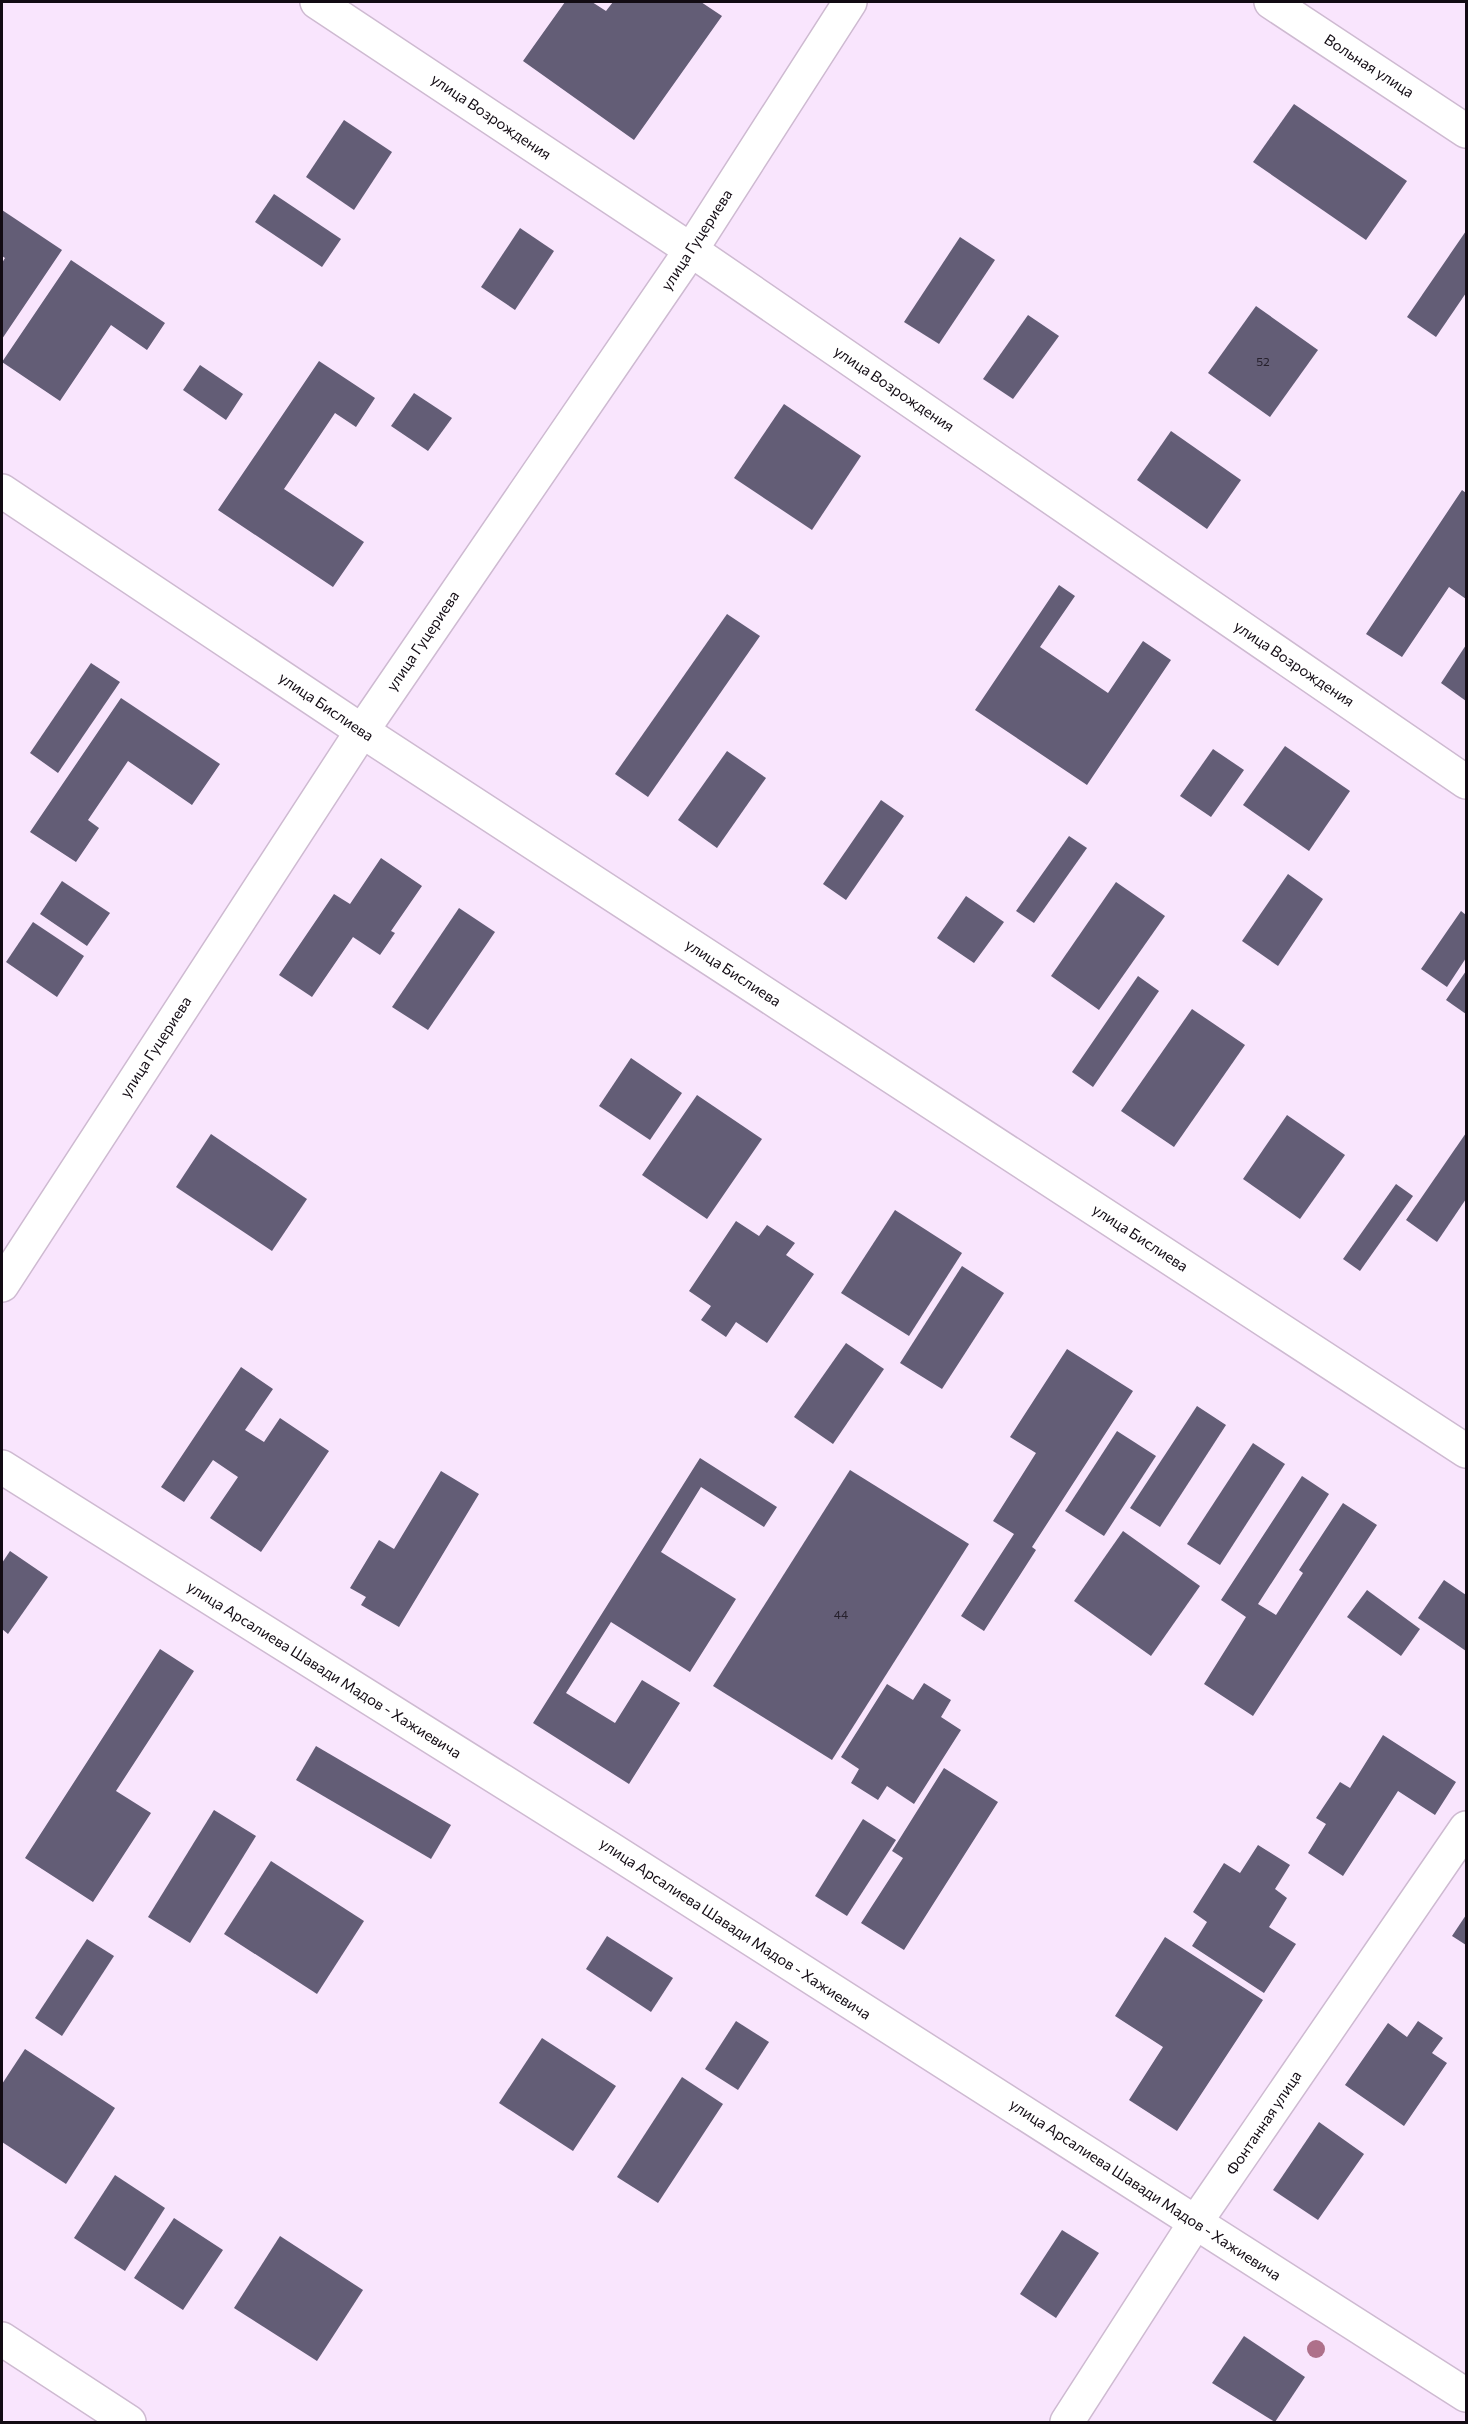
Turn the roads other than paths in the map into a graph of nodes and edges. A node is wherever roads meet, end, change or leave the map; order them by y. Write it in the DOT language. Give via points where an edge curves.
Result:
graph roads {
  1 [pos="317,2"];
  2 [pos="850,2"];
  3 [pos="1271,2"];
  4 [pos="1467,131"];
  5 [pos="691,250"];
  6 [pos="2,491"];
  7 [pos="362,730"];
  8 [pos="1467,782"];
  9 [pos="2,1285"];
  10 [pos="1467,1451"];
  11 [pos="2,1467"];
  12 [pos="1467,1828"];
  13 [pos="1196,2223"];
  14 [pos="2,2339"];
  15 [pos="1467,2395"];
  16 [pos="129,2422"];
  17 [pos="1067,2422"];
  1 -- 5 [label="street, улица Возрождения"];
  2 -- 5 [label="street, улица Гуцериева"];
  3 -- 4 [label="street, Вольная улица"];
  5 -- 7 [label="street, улица Гуцериева"];
  5 -- 8 [label="street, улица Возрождения"];
  6 -- 7 [label="street, улица Бислиева"];
  7 -- 9 [label="street, улица Гуцериева"];
  7 -- 10 [label="street, улица Бислиева"];
  11 -- 13 [label="street, улица Арсалиева Шавади Мадов - Хажиевича"];
  12 -- 13 [label="street, Фонтанная улица"];
  13 -- 15 [label="street, улица Арсалиева Шавади Мадов - Хажиевича"];
  13 -- 17 [label="street, Фонтанная улица"];
  14 -- 16 [label="street"];
}
